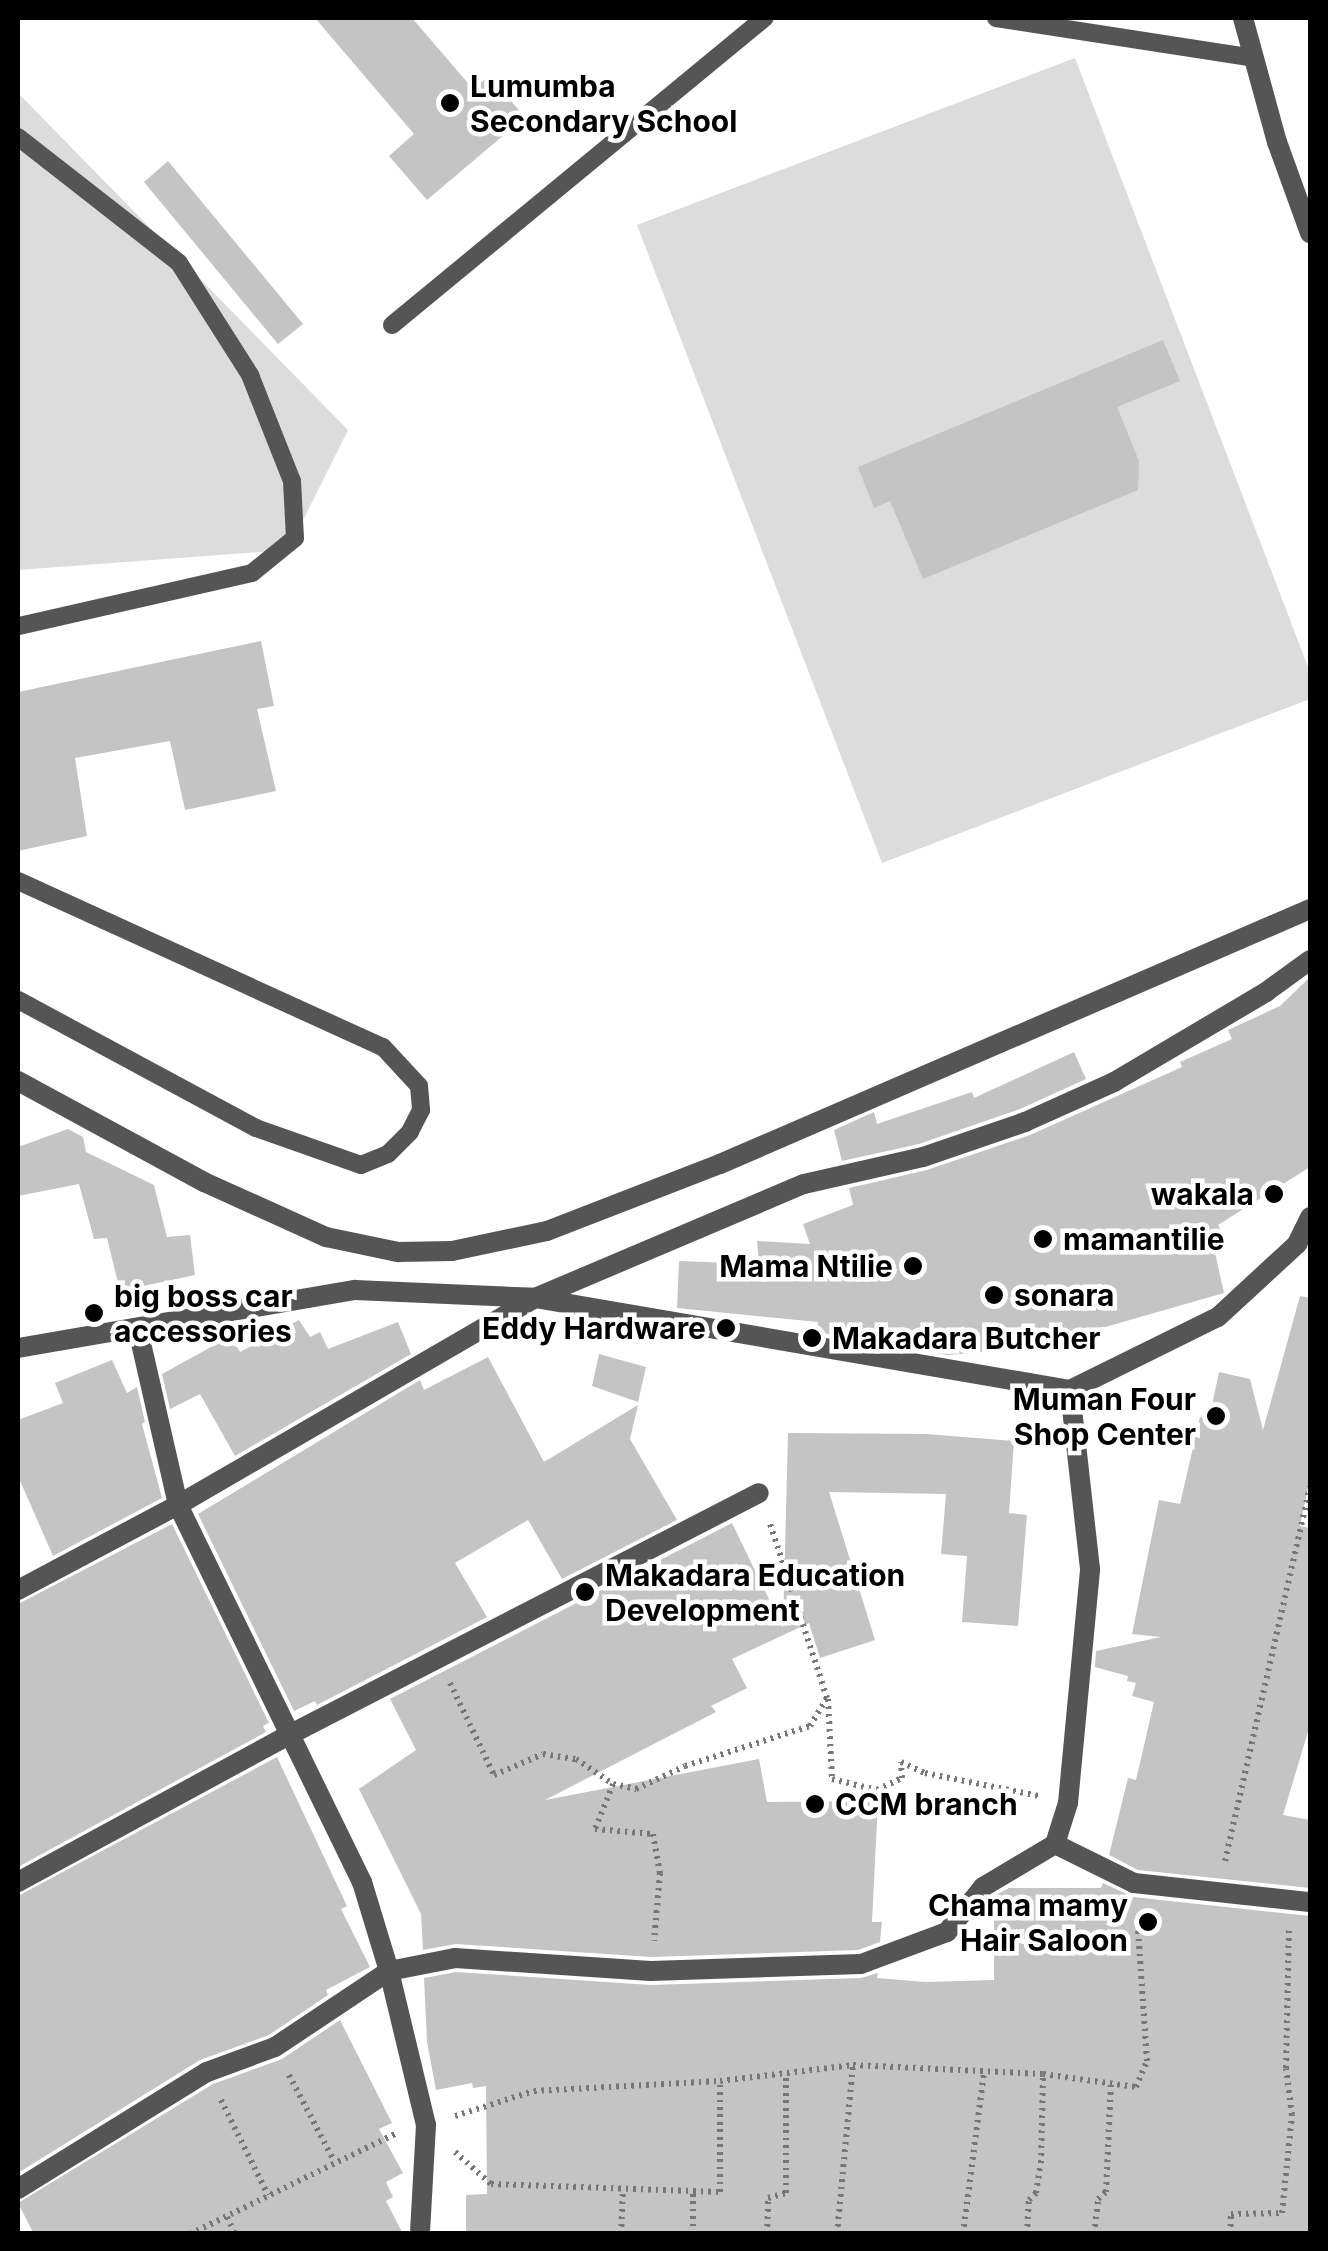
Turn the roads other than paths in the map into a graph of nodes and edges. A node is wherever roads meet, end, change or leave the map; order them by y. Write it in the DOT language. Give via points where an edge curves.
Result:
graph roads {
  1 [pos="765,18"];
  2 [pos="996,18"];
  3 [pos="1243,18"];
  4 [pos="1254,58"];
  5 [pos="18,138"];
  6 [pos="1310,233"];
  7 [pos="392,325"];
  8 [pos="18,626"];
  9 [pos="18,882"];
  10 [pos="1310,909"];
  11 [pos="1310,960"];
  12 [pos="18,1000"];
  13 [pos="18,1081"];
  14 [pos="1310,1217"];
  15 [pos="535,1298"];
  16 [pos="138,1330"];
  17 [pos="18,1348"];
  18 [pos="1070,1390"];
  19 [pos="759,1494"];
  20 [pos="178,1505"];
  21 [pos="18,1590"];
  22 [pos="290,1734"];
  23 [pos="1055,1844"];
  24 [pos="18,1882"];
  25 [pos="1301,1900"];
  26 [pos="390,1971"];
  27 [pos="18,2189"];
  28 [pos="420,2234"];
  1 -- 7 [label="lane"];
  2 -- 4 [label="lane"];
  3 -- 4 [label="street"];
  4 -- 6 [label="street"];
  5 -- 8 [label="lane" via="178,263 250,375 292,481 295,538 252,573"];
  9 -- 12 [label="lane" via="383,1048 419,1086 421,1110 388,1154 361,1165 256,1128"];
  10 -- 13 [label="street" via="720,1164 547,1231 452,1251 398,1252 326,1237 204,1182"];
  11 -- 15 [label="street" via="1114,1082 1025,1122 923,1157 804,1184"];
  14 -- 18 [label="street" via="1297,1244 1218,1317"];
  15 -- 16 [label="street" via="355,1290"];
  15 -- 18 [label="street"];
  15 -- 20 [label="street"];
  16 -- 17 [label="street"];
  16 -- 20 [label="street"];
  18 -- 23 [label="street" via="1090,1569 1068,1803"];
  19 -- 22 [label="street"];
  20 -- 21 [label="street"];
  20 -- 22 [label="street"];
  22 -- 24 [label="street"];
  22 -- 26 [label="street" via="362,1882"];
  23 -- 25 [label="street" via="1134,1883"];
  23 -- 26 [label="street" via="983,1886 947,1932 861,1964 651,1972 456,1958"];
  26 -- 27 [label="street" via="274,2047 207,2072"];
  26 -- 28 [label="street" via="426,2125"];
}
